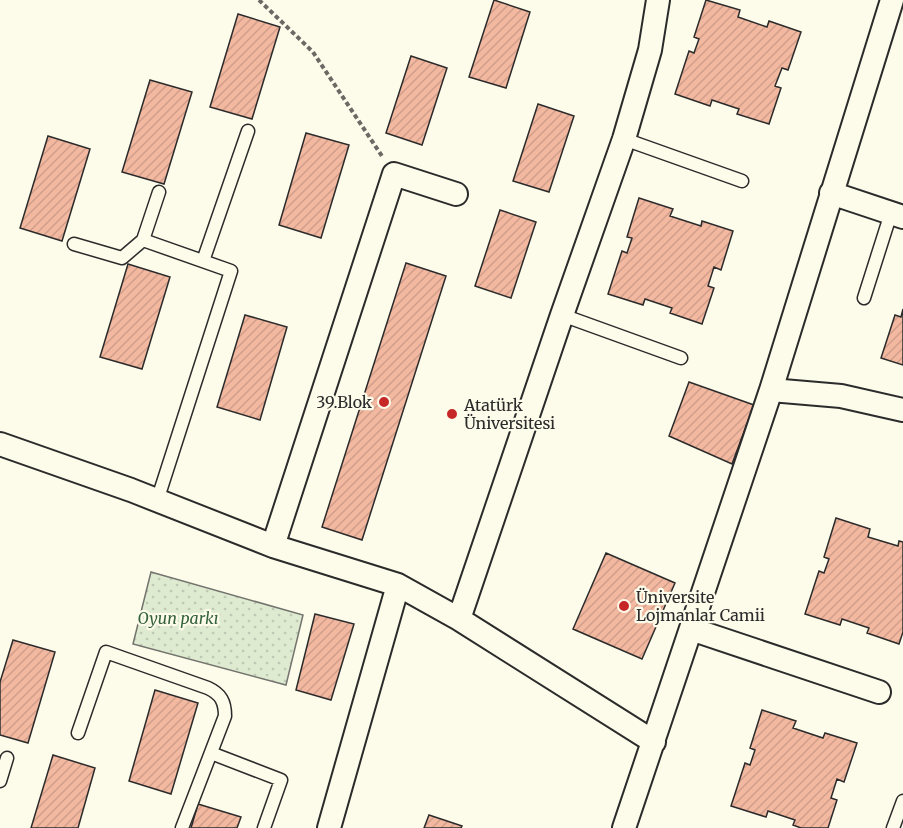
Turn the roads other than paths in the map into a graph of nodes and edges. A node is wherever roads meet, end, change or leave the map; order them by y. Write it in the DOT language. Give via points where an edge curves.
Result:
graph roads {
  1 [pos="658,0"];
  2 [pos="895,5"];
  3 [pos="248,131"];
  4 [pos="624,139"];
  5 [pos="742,181"];
  6 [pos="159,192"];
  7 [pos="831,193"];
  8 [pos="456,194"];
  9 [pos="897,215"];
  10 [pos="143,240"];
  11 [pos="74,244"];
  12 [pos="203,261"];
  13 [pos="864,298"];
  14 [pos="562,315"];
  15 [pos="681,358"];
  16 [pos="771,390"];
  17 [pos="903,410"];
  18 [pos="0,444"];
  19 [pos="157,501"];
  20 [pos="273,546"];
  21 [pos="399,585"];
  22 [pos="459,619"];
  23 [pos="691,629"];
  24 [pos="879,692"];
  25 [pos="78,734"];
  26 [pos="654,742"];
  27 [pos="211,753"];
  28 [pos="7,758"];
  29 [pos="0,781"];
  30 [pos="903,801"];
  31 [pos="631,826"];
  32 [pos="182,828"];
  33 [pos="264,828"];
  34 [pos="329,828"];
  35 [pos="893,828"];
  1 -- 4 [label="street" via="650,50"];
  2 -- 7 [label="street"];
  3 -- 12 [label="lane"];
  4 -- 5 [label="lane"];
  4 -- 14 [label="street"];
  6 -- 10 [label="lane"];
  7 -- 9 [label="street"];
  7 -- 16 [label="street"];
  8 -- 20 [label="street" via="394,174"];
  9 -- 13 [label="lane"];
  10 -- 11 [label="lane" via="122,258"];
  10 -- 12 [label="lane"];
  12 -- 19 [label="lane" via="231,271"];
  14 -- 15 [label="lane"];
  14 -- 22 [label="street"];
  16 -- 17 [label="street" via="841,396"];
  16 -- 23 [label="street"];
  18 -- 19 [label="street"];
  19 -- 20 [label="street"];
  20 -- 21 [label="street"];
  21 -- 22 [label="street"];
  21 -- 34 [label="street"];
  22 -- 26 [label="street"];
  23 -- 24 [label="street"];
  23 -- 26 [label="street"];
  25 -- 27 [label="lane" via="106,652 220,695 225,716"];
  26 -- 31 [label="street"];
  27 -- 32 [label="lane"];
  27 -- 33 [label="lane" via="281,780"];
  28 -- 29 [label="lane"];
  30 -- 35 [label="lane"];
}
